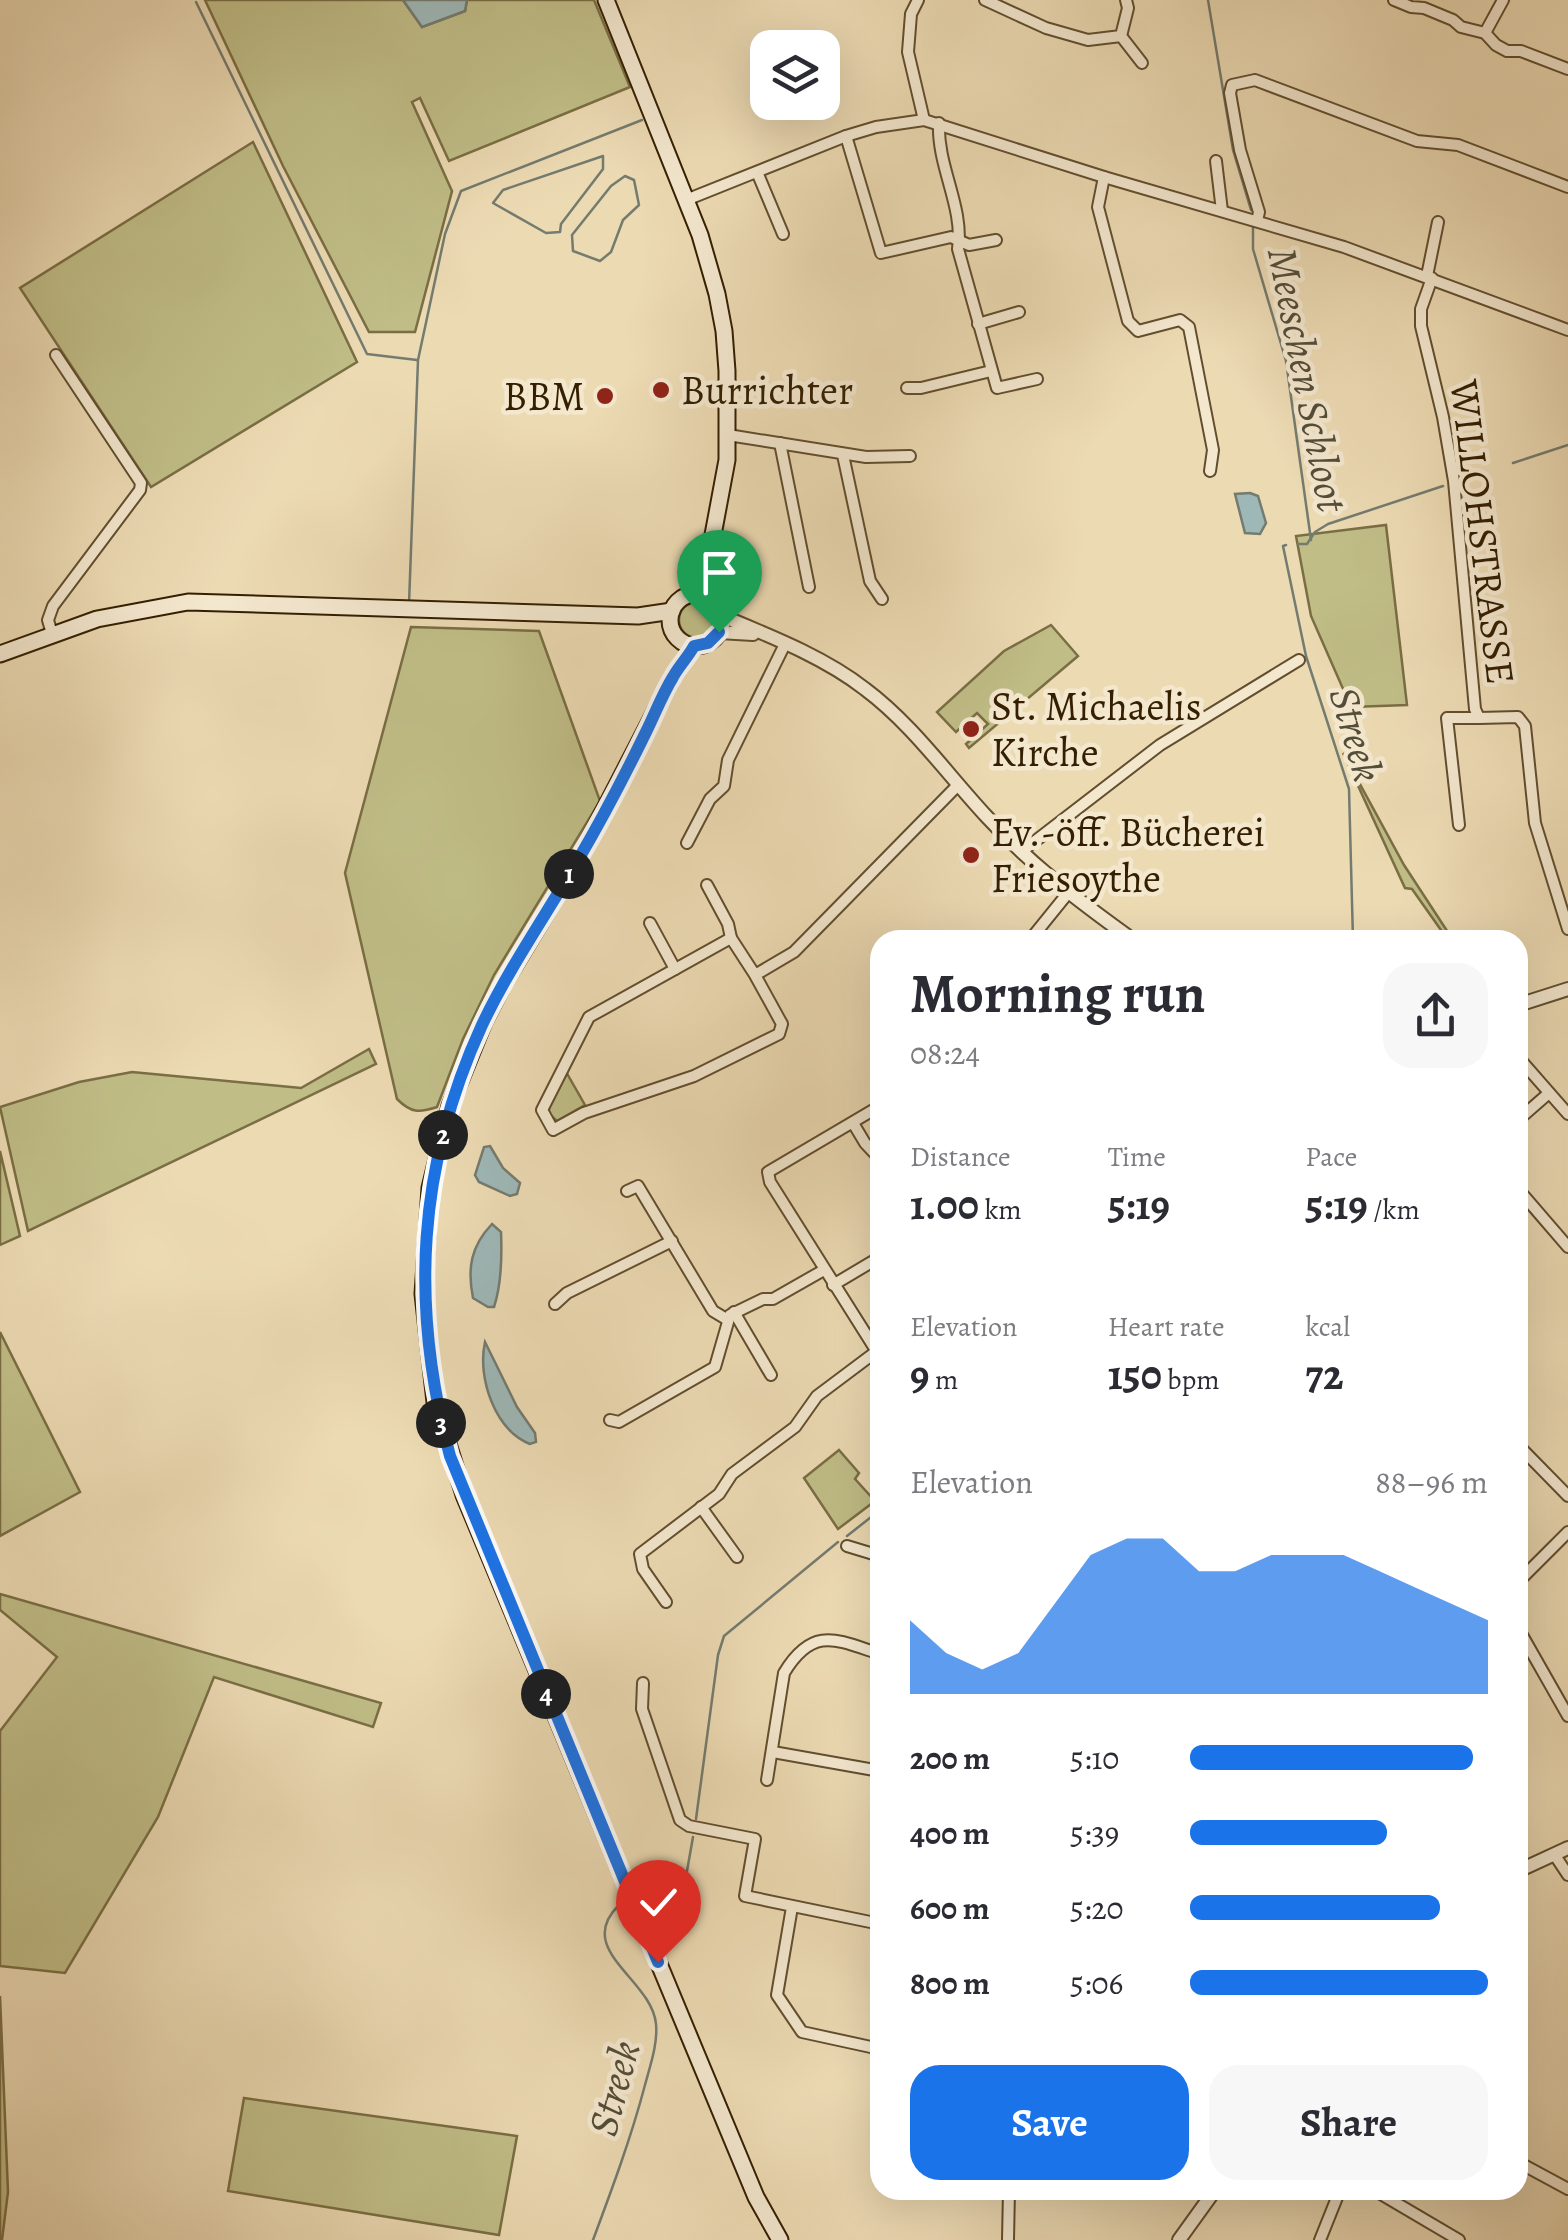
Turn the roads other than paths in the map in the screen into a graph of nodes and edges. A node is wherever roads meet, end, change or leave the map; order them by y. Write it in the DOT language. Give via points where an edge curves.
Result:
graph roads {
  1 [pos="606,0"];
  2 [pos="918,0"];
  3 [pos="985,0"];
  4 [pos="1126,0"];
  5 [pos="1394,0"];
  6 [pos="1503,0"];
  7 [pos="1486,32"];
  8 [pos="1121,36"];
  9 [pos="1142,63"];
  10 [pos="1568,69"];
  11 [pos="924,120"];
  12 [pos="939,123"];
  13 [pos="846,136"];
  14 [pos="1216,160"];
  15 [pos="757,172"];
  16 [pos="1104,177"];
  17 [pos="1568,187"];
  18 [pos="686,200"];
  19 [pos="1222,210"];
  20 [pos="1258,221"];
  21 [pos="1438,222"];
  22 [pos="783,234"];
  23 [pos="960,238"];
  24 [pos="996,240"];
  25 [pos="1429,277"];
  26 [pos="1019,312"];
  27 [pos="978,324"];
  28 [pos="1568,330"];
  29 [pos="56,355"];
  30 [pos="991,371"];
  31 [pos="1037,379"];
  32 [pos="907,388"];
  33 [pos="728,435"];
  34 [pos="780,444"];
  35 [pos="842,454"];
  36 [pos="910,456"];
  37 [pos="1210,471"];
  38 [pos="809,587"];
  39 [pos="701,596"];
  40 [pos="882,599"];
  41 [pos="721,624"];
  42 [pos="679,630"];
  43 [pos="52,634"];
  44 [pos="785,644"];
  45 [pos="0,654"];
  46 [pos="1299,660"];
  47 [pos="1479,718"];
  48 [pos="958,785"];
  49 [pos="1459,825"];
  50 [pos="687,843"];
  51 [pos="1021,852"];
  52 [pos="707,885"];
  53 [pos="1068,893"];
  54 [pos="650,924"];
  55 [pos="1568,928"];
  56 [pos="1038,930"];
  57 [pos="1119,930"];
  58 [pos="731,938"];
  59 [pos="675,969"];
  60 [pos="754,975"];
  61 [pos="1568,989"];
  62 [pos="1528,1002"];
  63 [pos="1528,1067"];
  64 [pos="1549,1093"];
  65 [pos="1528,1111"];
  66 [pos="870,1112"];
  67 [pos="1568,1114"];
  68 [pos="853,1123"];
  69 [pos="870,1148"];
  70 [pos="627,1191"];
  71 [pos="1528,1200"];
  72 [pos="672,1241"];
  73 [pos="1568,1246"];
  74 [pos="870,1263"];
  75 [pos="824,1270"];
  76 [pos="833,1284"];
  77 [pos="555,1304"];
  78 [pos="731,1316"];
  79 [pos="870,1342"];
  80 [pos="870,1360"];
  81 [pos="771,1375"];
  82 [pos="610,1420"];
  83 [pos="1528,1456"];
  84 [pos="1568,1496"];
  85 [pos="701,1507"];
  86 [pos="1568,1532"];
  87 [pos="847,1546"];
  88 [pos="870,1553"];
  89 [pos="737,1557"];
  90 [pos="1528,1572"];
  91 [pos="666,1602"];
  92 [pos="1528,1646"];
  93 [pos="870,1651"];
  94 [pos="643,1683"];
  95 [pos="1568,1716"];
  96 [pos="773,1752"];
  97 [pos="870,1768"];
  98 [pos="767,1780"];
  99 [pos="1561,1851"];
  100 [pos="1528,1866"];
  101 [pos="1568,1875"];
  102 [pos="792,1906"];
  103 [pos="870,1922"];
  104 [pos="870,2047"];
  105 [pos="1528,2167"];
  106 [pos="1568,2189"];
  107 [pos="1009,2200"];
  108 [pos="1207,2200"];
  109 [pos="1336,2200"];
  110 [pos="1395,2200"];
  111 [pos="780,2240"];
  112 [pos="1008,2240"];
  113 [pos="1180,2240"];
  114 [pos="1320,2240"];
  115 [pos="1459,2240"];
  1 -- 18 [label="main road"];
  2 -- 11 [label="street" via="908,52"];
  3 -- 8 [label="street" via="1088,40"];
  4 -- 8 [label="street"];
  5 -- 7 [label="street"];
  6 -- 7 [label="street"];
  7 -- 10 [label="street" via="1496,45"];
  8 -- 9 [label="street"];
  11 -- 12 [label="street"];
  11 -- 13 [label="street"];
  12 -- 16 [label="street"];
  12 -- 23 [label="street"];
  13 -- 15 [label="street"];
  13 -- 23 [label="street" via="881,253"];
  14 -- 19 [label="street"];
  15 -- 18 [label="street"];
  15 -- 22 [label="street"];
  16 -- 19 [label="street"];
  16 -- 37 [label="street" via="1098,208 1128,321 1138,331 1180,320 1189,327 1213,450"];
  17 -- 20 [label="street" via="1458,145 1426,144 1243,80 1230,92"];
  18 -- 33 [label="main road" via="721,312"];
  19 -- 20 [label="street"];
  20 -- 25 [label="street"];
  21 -- 25 [label="street, WILLOHSTRASSE"];
  23 -- 24 [label="street" via="969,245"];
  23 -- 27 [label="street"];
  25 -- 28 [label="street"];
  25 -- 47 [label="street, WILLOHSTRASSE" via="1421,326 1454,481"];
  26 -- 27 [label="street"];
  27 -- 30 [label="street"];
  29 -- 43 [label="street" via="141,483 53,606"];
  30 -- 31 [label="street" via="997,388"];
  30 -- 32 [label="street"];
  33 -- 34 [label="street"];
  33 -- 39 [label="main road"];
  34 -- 35 [label="street"];
  34 -- 38 [label="street"];
  35 -- 36 [label="street"];
  35 -- 40 [label="street" via="870,582"];
  39 -- 41 [label="main road"];
  39 -- 42 [label="main road" via="680,599"];
  41 -- 42 [label="main road" via="708,643"];
  41 -- 44 [label="street"];
  42 -- 43 [label="main road" via="638,616 188,602"];
  42 -- 111 [label="main road" via="673,677 466,1062 430,1188 423,1294 436,1402 464,1495"];
  43 -- 45 [label="main road"];
  44 -- 48 [label="street" via="866,689"];
  44 -- 50 [label="street" via="728,760 724,786"];
  46 -- 51 [label="street" via="1160,745"];
  47 -- 49 [label="street" via="1447,718"];
  47 -- 55 [label="street, WILLOHSTRASSE" via="1518,717 1524,726 1535,824"];
  48 -- 51 [label="street"];
  48 -- 60 [label="street" via="794,952"];
  51 -- 53 [label="street"];
  52 -- 58 [label="street"];
  53 -- 56 [label="street"];
  53 -- 57 [label="street"];
  54 -- 59 [label="street"];
  58 -- 59 [label="street"];
  58 -- 60 [label="street"];
  59 -- 60 [label="street" via="589,1016 542,1110 553,1130 584,1112 694,1076 779,1034 782,1024"];
  61 -- 62 [label="street"];
  63 -- 64 [label="street"];
  64 -- 65 [label="street"];
  64 -- 67 [label="street"];
  66 -- 68 [label="street"];
  68 -- 69 [label="street"];
  68 -- 75 [label="street" via="768,1172"];
  70 -- 72 [label="street" via="638,1186"];
  71 -- 73 [label="street"];
  72 -- 77 [label="street"];
  72 -- 78 [label="street" via="713,1311"];
  74 -- 76 [label="street"];
  75 -- 76 [label="street"];
  75 -- 78 [label="street"];
  76 -- 79 [label="street"];
  78 -- 81 [label="street"];
  78 -- 82 [label="street" via="715,1367 619,1422"];
  80 -- 85 [label="street" via="818,1396 796,1427 732,1474"];
  83 -- 84 [label="street"];
  85 -- 89 [label="street"];
  85 -- 91 [label="street" via="640,1554"];
  86 -- 90 [label="street"];
  87 -- 88 [label="street"];
  92 -- 95 [label="street"];
  93 -- 96 [label="street" via="820,1639 791,1661"];
  94 -- 102 [label="street" via="642,1709 680,1820 754,1839 745,1896"];
  96 -- 97 [label="street"];
  96 -- 98 [label="street"];
  99 -- 100 [label="street"];
  99 -- 101 [label="street"];
  102 -- 103 [label="street"];
  102 -- 104 [label="street" via="777,1995 802,2032"];
  105 -- 106 [label="street"];
  107 -- 112 [label="street"];
  108 -- 113 [label="street"];
  109 -- 114 [label="street"];
  110 -- 115 [label="street"];
}
